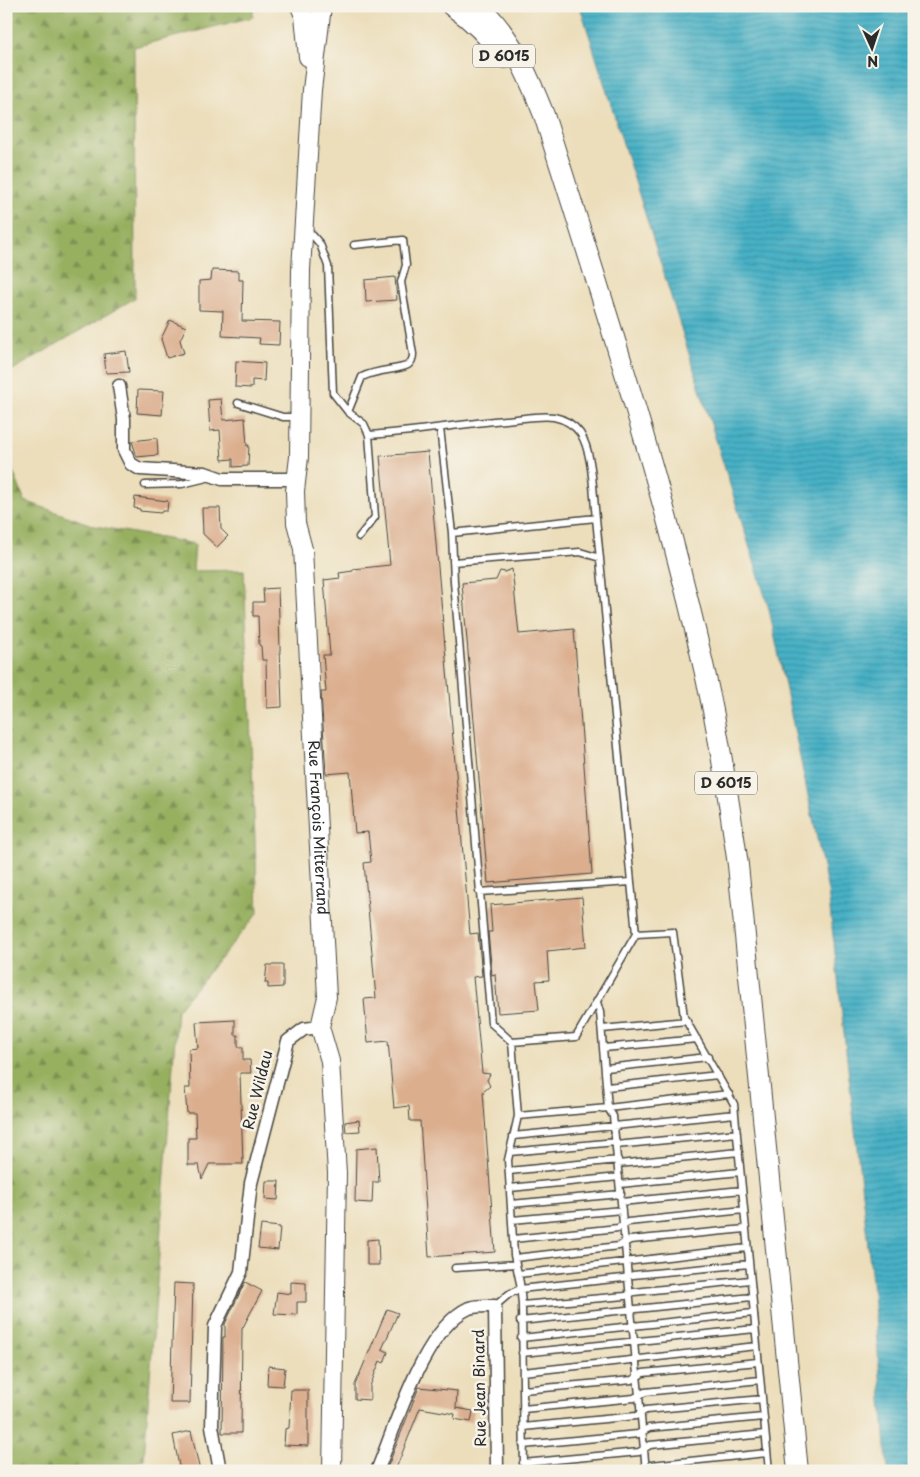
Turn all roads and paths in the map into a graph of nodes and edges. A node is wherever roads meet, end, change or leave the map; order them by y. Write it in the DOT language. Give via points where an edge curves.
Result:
graph roads {
  1 [pos="300,6"];
  2 [pos="322,6"];
  3 [pos="452,6"];
  4 [pos="479,6"];
  5 [pos="312,90"];
  6 [pos="544,115"];
  7 [pos="304,225"];
  8 [pos="354,245"];
  9 [pos="119,386"];
  10 [pos="238,403"];
  11 [pos="348,412"];
  12 [pos="299,418"];
  13 [pos="440,428"];
  14 [pos="369,435"];
  15 [pos="214,476"];
  16 [pos="296,479"];
  17 [pos="145,485"];
  18 [pos="596,518"];
  19 [pos="452,533"];
  20 [pos="359,537"];
  21 [pos="600,558"];
  22 [pos="453,562"];
  23 [pos="631,882"];
  24 [pos="479,892"];
  25 [pos="636,934"];
  26 [pos="597,1002"];
  27 [pos="686,1021"];
  28 [pos="320,1027"];
  29 [pos="602,1029"];
  30 [pos="697,1039"];
  31 [pos="512,1042"];
  32 [pos="604,1048"];
  33 [pos="708,1057"];
  34 [pos="606,1068"];
  35 [pos="718,1075"];
  36 [pos="607,1087"];
  37 [pos="729,1094"];
  38 [pos="608,1108"];
  39 [pos="735,1114"];
  40 [pos="518,1116"];
  41 [pos="614,1125"];
  42 [pos="737,1133"];
  43 [pos="513,1136"];
  44 [pos="616,1143"];
  45 [pos="510,1152"];
  46 [pos="739,1152"];
  47 [pos="618,1162"];
  48 [pos="508,1171"];
  49 [pos="740,1172"];
  50 [pos="619,1180"];
  51 [pos="510,1188"];
  52 [pos="742,1190"];
  53 [pos="620,1194"];
  54 [pos="621,1202"];
  55 [pos="510,1204"];
  56 [pos="622,1210"];
  57 [pos="744,1210"];
  58 [pos="512,1220"];
  59 [pos="623,1224"];
  60 [pos="745,1229"];
  61 [pos="513,1239"];
  62 [pos="625,1244"];
  63 [pos="747,1248"];
  64 [pos="515,1261"];
  65 [pos="627,1261"];
  66 [pos="749,1264"];
  67 [pos="455,1268"];
  68 [pos="518,1274"];
  69 [pos="628,1277"];
  70 [pos="750,1280"];
  71 [pos="520,1289"];
  72 [pos="630,1294"];
  73 [pos="752,1297"];
  74 [pos="522,1305"];
  75 [pos="495,1306"];
  76 [pos="631,1310"];
  77 [pos="753,1313"];
  78 [pos="520,1321"];
  79 [pos="632,1327"];
  80 [pos="755,1329"];
  81 [pos="521,1338"];
  82 [pos="634,1341"];
  83 [pos="757,1346"];
  84 [pos="522,1353"];
  85 [pos="636,1360"];
  86 [pos="758,1362"];
  87 [pos="523,1372"];
  88 [pos="637,1377"];
  89 [pos="760,1380"];
  90 [pos="523,1390"];
  91 [pos="639,1395"];
  92 [pos="762,1398"];
  93 [pos="523,1409"];
  94 [pos="640,1412"];
  95 [pos="764,1417"];
  96 [pos="523,1427"];
  97 [pos="642,1432"];
  98 [pos="765,1434"];
  99 [pos="523,1445"];
  100 [pos="644,1449"];
  101 [pos="767,1453"];
  102 [pos="524,1467"];
  103 [pos="646,1469"];
  104 [pos="220,1471"];
  105 [pos="332,1471"];
  106 [pos="377,1471"];
  107 [pos="497,1471"];
  108 [pos="638,1471"];
  109 [pos="769,1471"];
  110 [pos="798,1471"];
  1 -- 5 [label="street" via="304,16"];
  2 -- 5 [label="street"];
  3 -- 6 [label="main road, D 6015" via="494,44"];
  4 -- 6 [label="main road, D 6015" via="524,66"];
  5 -- 7 [label="street, Rue François Mitterrand"];
  6 -- 110 [label="main road, D 6015" via="662,500 710,698 738,866"];
  7 -- 11 [label="lane" via="320,244 328,266 333,394"];
  7 -- 12 [label="street, Rue François Mitterrand"];
  8 -- 11 [label="lane" via="403,240 406,265 401,282 413,354 408,366 374,371 362,377"];
  9 -- 15 [label="street" via="124,450 131,464 140,469"];
  10 -- 12 [label="lane" via="283,417"];
  11 -- 14 [label="lane" via="364,424"];
  12 -- 16 [label="street, Rue François Mitterrand"];
  13 -- 14 [label="lane"];
  13 -- 18 [label="lane" via="554,417 569,422 586,442"];
  13 -- 19 [label="lane"];
  14 -- 20 [label="lane" via="375,517"];
  15 -- 16 [label="street" via="222,479"];
  15 -- 17 [label="lane" via="182,484"];
  16 -- 28 [label="street, Rue François Mitterrand" via="296,510 303,549 327,997"];
  18 -- 19 [label="lane"];
  18 -- 21 [label="lane"];
  19 -- 22 [label="lane"];
  21 -- 22 [label="lane" via="580,552"];
  21 -- 23 [label="lane"];
  22 -- 24 [label="lane"];
  23 -- 24 [label="lane"];
  23 -- 25 [label="lane"];
  24 -- 31 [label="lane" via="491,1023"];
  25 -- 26 [label="lane"];
  25 -- 27 [label="lane" via="673,932"];
  26 -- 29 [label="lane"];
  26 -- 31 [label="lane" via="576,1037"];
  27 -- 29 [label="lane"];
  27 -- 30 [label="lane"];
  28 -- 104 [label="street, Rue Wildau" via="304,1029 288,1041 251,1184 241,1272 215,1326 212,1426"];
  28 -- 105 [label="street, Rue François Mitterrand" via="330,1061 337,1173"];
  29 -- 32 [label="lane"];
  30 -- 32 [label="lane"];
  30 -- 33 [label="lane"];
  31 -- 40 [label="lane"];
  32 -- 34 [label="lane"];
  33 -- 34 [label="lane"];
  33 -- 35 [label="lane"];
  34 -- 36 [label="lane"];
  35 -- 36 [label="lane"];
  35 -- 37 [label="lane"];
  36 -- 38 [label="lane"];
  37 -- 38 [label="lane"];
  37 -- 39 [label="lane"];
  38 -- 40 [label="lane"];
  38 -- 41 [label="lane" via="614,1116"];
  39 -- 41 [label="lane"];
  39 -- 42 [label="lane"];
  40 -- 43 [label="lane"];
  41 -- 43 [label="lane"];
  41 -- 44 [label="lane"];
  42 -- 44 [label="lane"];
  42 -- 46 [label="lane"];
  43 -- 45 [label="lane"];
  44 -- 45 [label="lane"];
  44 -- 47 [label="lane"];
  45 -- 48 [label="lane"];
  46 -- 47 [label="lane"];
  46 -- 49 [label="lane"];
  47 -- 48 [label="lane"];
  47 -- 50 [label="lane"];
  48 -- 51 [label="lane"];
  49 -- 50 [label="lane"];
  49 -- 52 [label="lane"];
  50 -- 51 [label="lane"];
  50 -- 53 [label="lane"];
  51 -- 55 [label="lane"];
  52 -- 54 [label="lane"];
  52 -- 57 [label="lane"];
  53 -- 54 [label="lane"];
  53 -- 55 [label="lane"];
  54 -- 56 [label="lane"];
  55 -- 58 [label="lane"];
  56 -- 58 [label="lane"];
  56 -- 59 [label="lane"];
  57 -- 59 [label="lane"];
  57 -- 60 [label="lane"];
  58 -- 61 [label="lane"];
  59 -- 61 [label="lane" via="618,1228"];
  59 -- 62 [label="lane"];
  60 -- 62 [label="lane" via="630,1240"];
  60 -- 63 [label="lane"];
  61 -- 64 [label="lane"];
  62 -- 64 [label="lane"];
  62 -- 65 [label="lane"];
  63 -- 65 [label="lane"];
  63 -- 66 [label="lane"];
  64 -- 67 [label="lane"];
  64 -- 68 [label="lane"];
  65 -- 68 [label="lane"];
  65 -- 69 [label="lane"];
  66 -- 69 [label="lane"];
  66 -- 70 [label="lane"];
  68 -- 71 [label="lane"];
  69 -- 71 [label="lane"];
  69 -- 72 [label="lane"];
  70 -- 72 [label="lane"];
  70 -- 73 [label="lane"];
  71 -- 74 [label="lane"];
  71 -- 75 [label="lane"];
  72 -- 74 [label="lane"];
  72 -- 76 [label="lane"];
  73 -- 76 [label="lane"];
  73 -- 77 [label="lane"];
  74 -- 78 [label="lane"];
  75 -- 106 [label="street" via="468,1308 436,1338 414,1379"];
  75 -- 107 [label="street, Rue Jean Binard"];
  76 -- 78 [label="lane"];
  76 -- 79 [label="lane"];
  77 -- 79 [label="lane"];
  77 -- 80 [label="lane"];
  78 -- 81 [label="lane"];
  79 -- 81 [label="lane"];
  79 -- 82 [label="lane"];
  80 -- 82 [label="lane"];
  80 -- 83 [label="lane"];
  81 -- 84 [label="lane"];
  82 -- 84 [label="lane"];
  82 -- 85 [label="lane"];
  83 -- 85 [label="lane"];
  83 -- 86 [label="lane"];
  84 -- 87 [label="lane"];
  85 -- 87 [label="lane"];
  85 -- 88 [label="lane"];
  86 -- 88 [label="lane" via="643,1373"];
  86 -- 89 [label="lane"];
  87 -- 90 [label="lane"];
  88 -- 90 [label="lane"];
  88 -- 91 [label="lane"];
  89 -- 91 [label="lane"];
  89 -- 92 [label="lane"];
  90 -- 93 [label="lane"];
  91 -- 93 [label="lane"];
  91 -- 94 [label="lane"];
  92 -- 94 [label="lane"];
  92 -- 95 [label="lane"];
  93 -- 96 [label="lane"];
  94 -- 96 [label="lane" via="636,1416"];
  94 -- 97 [label="lane"];
  95 -- 97 [label="lane" via="649,1428"];
  95 -- 98 [label="lane"];
  96 -- 99 [label="lane"];
  97 -- 99 [label="lane"];
  97 -- 100 [label="lane"];
  98 -- 100 [label="lane" via="650,1445"];
  98 -- 101 [label="lane"];
  99 -- 102 [label="lane"];
  100 -- 102 [label="lane"];
  100 -- 103 [label="lane"];
  101 -- 103 [label="lane" via="651,1465"];
  101 -- 109 [label="lane"];
  103 -- 108 [label="lane"];
}
